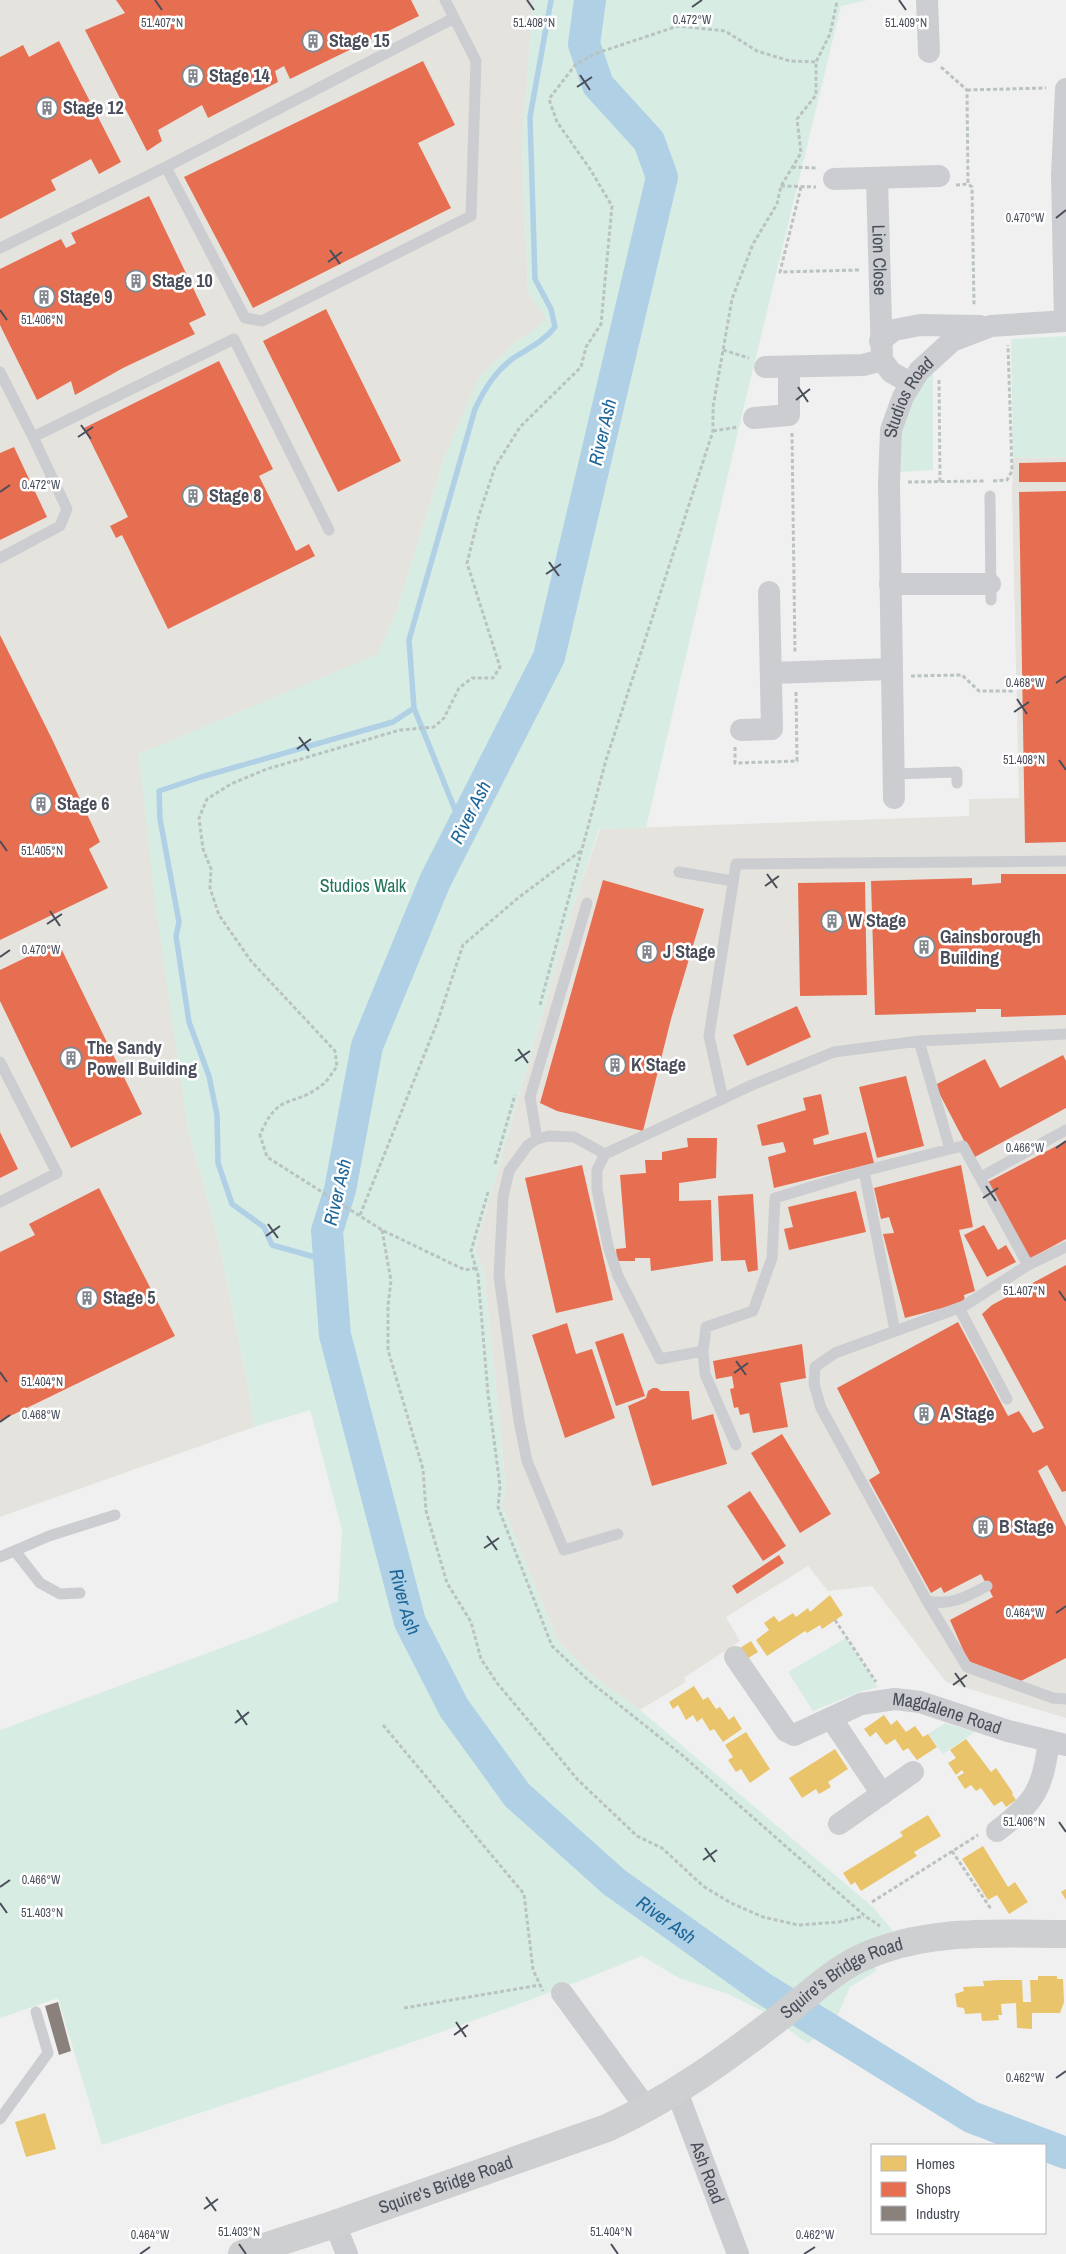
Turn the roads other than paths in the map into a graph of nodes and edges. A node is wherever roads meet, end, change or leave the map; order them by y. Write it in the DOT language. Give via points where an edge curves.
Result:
graph roads {
  1 [pos="445,0"];
  2 [pos="927,0"];
  3 [pos="454,18"];
  4 [pos="929,52"];
  5 [pos="1061,89"];
  6 [pos="166,167"];
  7 [pos="939,176"];
  8 [pos="877,178"];
  9 [pos="831,179"];
  10 [pos="1065,221"];
  11 [pos="0,248"];
  12 [pos="1066,321"];
  13 [pos="990,325"];
  14 [pos="881,351"];
  15 [pos="765,367"];
  16 [pos="789,368"];
  17 [pos="0,372"];
  18 [pos="910,383"];
  19 [pos="754,418"];
  20 [pos="33,437"];
  21 [pos="990,496"];
  22 [pos="329,530"];
  23 [pos="0,558"];
  24 [pos="890,584"];
  25 [pos="769,592"];
  26 [pos="990,592"];
  27 [pos="892,672"];
  28 [pos="771,673"];
  29 [pos="741,730"];
  30 [pos="894,774"];
  31 [pos="957,783"];
  32 [pos="894,798"];
  33 [pos="1066,861"];
  34 [pos="678,872"];
  35 [pos="733,881"];
  36 [pos="587,903"];
  37 [pos="1066,1034"];
  38 [pos="919,1041"];
  39 [pos="0,1062"];
  40 [pos="723,1099"];
  41 [pos="1066,1130"];
  42 [pos="538,1139"];
  43 [pos="950,1149"];
  44 [pos="605,1154"];
  45 [pos="864,1171"];
  46 [pos="981,1177"];
  47 [pos="0,1202"];
  48 [pos="1066,1247"];
  49 [pos="1028,1265"];
  50 [pos="959,1308"];
  51 [pos="895,1331"];
  52 [pos="703,1350"];
  53 [pos="1007,1399"];
  54 [pos="736,1445"];
  55 [pos="115,1515"];
  56 [pos="618,1534"];
  57 [pos="15,1551"];
  58 [pos="0,1557"];
  59 [pos="987,1586"];
  60 [pos="80,1593"];
  61 [pos="927,1601"];
  62 [pos="735,1657"];
  63 [pos="1066,1699"];
  64 [pos="831,1718"];
  65 [pos="1058,1743"];
  66 [pos="913,1772"];
  67 [pos="882,1794"];
  68 [pos="839,1824"];
  69 [pos="999,1830"];
  70 [pos="1066,1934"];
  71 [pos="562,1993"];
  72 [pos="36,2012"];
  73 [pos="677,2092"];
  74 [pos="647,2109"];
  75 [pos="0,2119"];
  76 [pos="336,2224"];
  77 [pos="242,2254"];
  78 [pos="347,2254"];
  79 [pos="738,2254"];
  1 -- 3 [label="lane"];
  2 -- 4 [label="street"];
  3 -- 6 [label="lane"];
  3 -- 6 [label="lane" via="476,61 471,216 262,321 245,318"];
  5 -- 10 [label="street"];
  6 -- 11 [label="lane"];
  7 -- 8 [label="street"];
  8 -- 9 [label="street"];
  8 -- 14 [label="street, Lion Close"];
  10 -- 12 [label="street"];
  12 -- 13 [label="street, Studios Road"];
  13 -- 14 [label="street" via="920,325 894,330"];
  13 -- 18 [label="street, Studios Road" via="952,341 918,371"];
  14 -- 16 [label="street" via="864,366"];
  14 -- 18 [label="street" via="891,372"];
  15 -- 16 [label="street"];
  16 -- 19 [label="street" via="789,415"];
  17 -- 20 [label="lane"];
  18 -- 24 [label="street, Studios Road" via="891,430"];
  20 -- 22 [label="lane" via="234,339"];
  20 -- 23 [label="lane" via="67,509 60,526"];
  21 -- 26 [label="lane"];
  24 -- 26 [label="street"];
  24 -- 27 [label="street, Studios Road"];
  25 -- 28 [label="street"];
  27 -- 28 [label="street"];
  27 -- 30 [label="street, Studios Road"];
  28 -- 29 [label="street" via="772,729"];
  30 -- 31 [label="lane" via="956,772"];
  30 -- 32 [label="street, Studios Road"];
  33 -- 35 [label="lane" via="736,864"];
  34 -- 35 [label="lane"];
  35 -- 40 [label="lane" via="709,1036"];
  36 -- 42 [label="lane" via="530,1096"];
  37 -- 38 [label="lane"];
  38 -- 40 [label="lane" via="834,1052"];
  38 -- 43 [label="lane"];
  39 -- 47 [label="lane" via="57,1173"];
  40 -- 44 [label="lane"];
  41 -- 46 [label="lane"];
  42 -- 44 [label="lane" via="574,1137"];
  42 -- 56 [label="lane" via="528,1145 509,1171 502,1197 499,1276 527,1461 564,1550"];
  43 -- 45 [label="lane"];
  43 -- 46 [label="lane" via="963,1146"];
  44 -- 52 [label="lane" via="597,1170 597,1189 608,1246 628,1298 660,1359"];
  45 -- 51 [label="lane"];
  45 -- 52 [label="lane" via="775,1198 772,1258 753,1311 706,1327"];
  46 -- 49 [label="lane"];
  48 -- 49 [label="lane"];
  49 -- 50 [label="lane"];
  50 -- 51 [label="lane"];
  50 -- 53 [label="lane"];
  51 -- 61 [label="lane" via="834,1353 815,1367 814,1384 821,1408"];
  52 -- 54 [label="lane" via="705,1374"];
  55 -- 57 [label="lane" via="49,1536"];
  57 -- 58 [label="lane"];
  57 -- 60 [label="lane" via="40,1583 60,1594"];
  59 -- 61 [label="lane" via="942,1604"];
  61 -- 63 [label="lane" via="967,1667 1053,1698"];
  62 -- 64 [label="street, Magdalene Road" via="790,1734 800,1734"];
  64 -- 65 [label="street, Magdalene Road" via="861,1704 888,1700 920,1702 1008,1731"];
  64 -- 67 [label="street"];
  65 -- 69 [label="street" via="1036,1793 1026,1807"];
  66 -- 67 [label="street"];
  67 -- 68 [label="street"];
  70 -- 73 [label="street, Squire's Bridge Road" via="958,1934 906,1943 860,1958"];
  71 -- 74 [label="street"];
  72 -- 75 [label="lane" via="48,2053"];
  73 -- 74 [label="street, Squire's Bridge Road"];
  73 -- 79 [label="street, Ash Road"];
  74 -- 76 [label="street, Squire's Bridge Road" via="606,2128"];
  76 -- 77 [label="street, Squire's Bridge Road"];
  76 -- 78 [label="street"];
}
